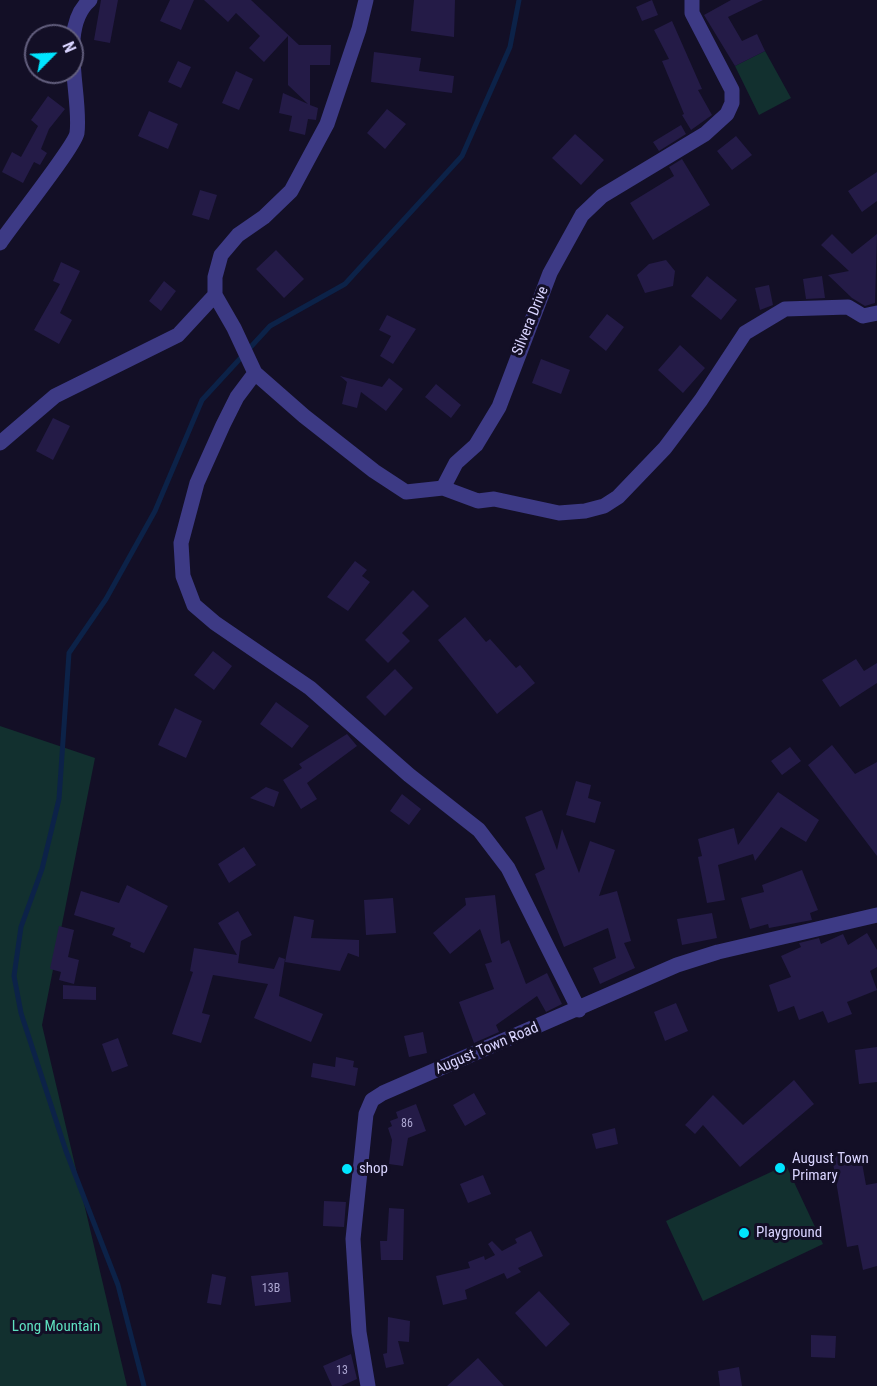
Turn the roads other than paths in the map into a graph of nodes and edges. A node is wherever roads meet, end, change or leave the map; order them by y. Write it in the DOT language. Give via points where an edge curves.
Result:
graph roads {
  1 [pos="90,0"];
  2 [pos="366,0"];
  3 [pos="692,0"];
  4 [pos="0,243"];
  5 [pos="215,295"];
  6 [pos="877,313"];
  7 [pos="255,373"];
  8 [pos="0,443"];
  9 [pos="442,488"];
  10 [pos="877,915"];
  11 [pos="579,1010"];
  12 [pos="368,1386"];
  1 -- 4 [label="street" via="75,25 72,68 77,136"];
  2 -- 5 [label="street" via="327,124 291,191 238,235 221,255"];
  3 -- 9 [label="street, Silvera Drive" via="692,13 732,90 727,114 677,153 602,196 582,215 550,273 499,407 476,445 456,463"];
  5 -- 7 [label="street"];
  5 -- 8 [label="street" via="178,335 55,396"];
  6 -- 9 [label="street" via="863,316 848,307 785,309 745,333 665,448 618,497 604,506 559,513 494,499 478,501"];
  7 -- 9 [label="street" via="304,416 406,492"];
  7 -- 11 [label="street" via="223,425 198,483 181,543 183,576 194,605 310,688 479,830 508,868"];
  10 -- 11 [label="street, August Town Road" via="687,962"];
  11 -- 12 [label="street, August Town Road" via="372,1101 366,1114 353,1239 359,1332"];
}
